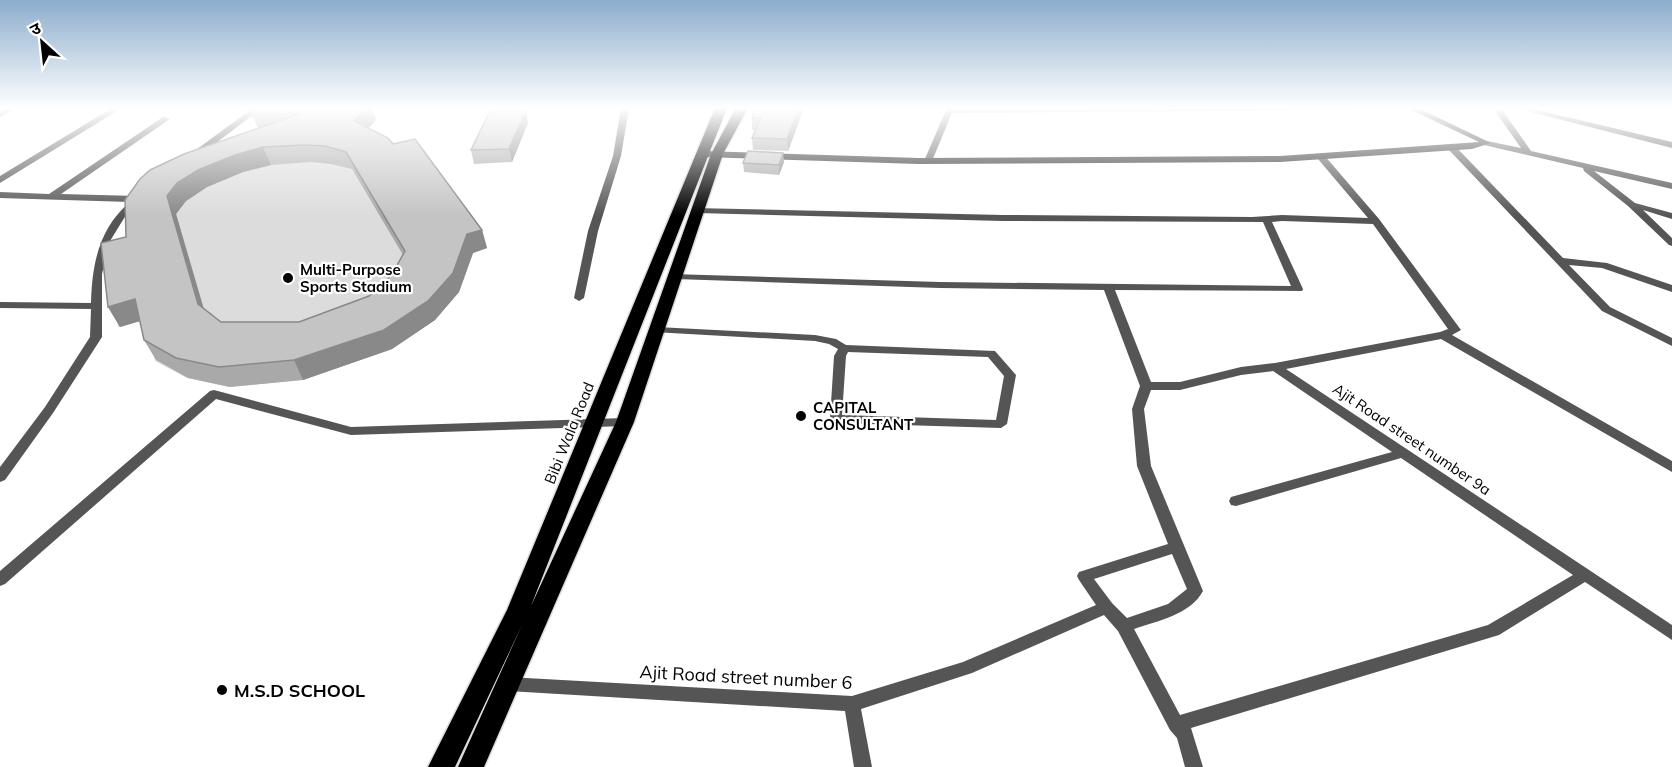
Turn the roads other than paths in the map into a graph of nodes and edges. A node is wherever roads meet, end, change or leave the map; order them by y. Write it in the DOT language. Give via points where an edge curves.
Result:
graph roads {
  1 [pos="59,144"];
  2 [pos="129,144"];
  3 [pos="211,144"];
  4 [pos="619,144"];
  5 [pos="712,144"];
  6 [pos="717,144"];
  7 [pos="936,144"];
  8 [pos="1481,144"];
  9 [pos="1490,144"];
  10 [pos="1522,144"];
  11 [pos="1452,148"];
  12 [pos="1528,153"];
  13 [pos="710,154"];
  14 [pos="1321,157"];
  15 [pos="188,161"];
  16 [pos="928,161"];
  17 [pos="1583,165"];
  18 [pos="0,180"];
  19 [pos="1672,186"];
  20 [pos="0,195"];
  21 [pos="52,196"];
  22 [pos="1631,204"];
  23 [pos="697,210"];
  24 [pos="1672,216"];
  25 [pos="1266,219"];
  26 [pos="1376,221"];
  27 [pos="1672,243"];
  28 [pos="1560,261"];
  29 [pos="675,276"];
  30 [pos="1109,288"];
  31 [pos="1672,289"];
  32 [pos="579,298"];
  33 [pos="0,305"];
  34 [pos="95,306"];
  35 [pos="657,330"];
  36 [pos="1443,335"];
  37 [pos="1672,343"];
  38 [pos="844,348"];
  39 [pos="1275,367"];
  40 [pos="1146,386"];
  41 [pos="625,422"];
  42 [pos="594,424"];
  43 [pos="1403,453"];
  44 [pos="1672,467"];
  45 [pos="0,477"];
  46 [pos="1236,501"];
  47 [pos="1176,547"];
  48 [pos="1585,575"];
  49 [pos="0,580"];
  50 [pos="1107,609"];
  51 [pos="1124,627"];
  52 [pos="1672,633"];
  53 [pos="508,684"];
  54 [pos="852,704"];
  55 [pos="1176,723"];
  56 [pos="441,767"];
  57 [pos="471,767"];
  58 [pos="863,767"];
  59 [pos="1194,767"];
  1 -- 18 [label="street"];
  2 -- 21 [label="street"];
  3 -- 15 [label="street"];
  4 -- 32 [label="street" via="593,231"];
  5 -- 13 [label="highway, Bibi Wala Road"];
  6 -- 13 [label="highway"];
  7 -- 16 [label="street"];
  8 -- 11 [label="street"];
  9 -- 12 [label="street"];
  10 -- 12 [label="street"];
  11 -- 14 [label="street"];
  11 -- 28 [label="street"];
  12 -- 17 [label="street"];
  13 -- 16 [label="street"];
  13 -- 23 [label="highway"];
  13 -- 42 [label="highway, Bibi Wala Road"];
  14 -- 16 [label="street"];
  14 -- 26 [label="street"];
  17 -- 19 [label="street"];
  17 -- 22 [label="street"];
  20 -- 21 [label="street"];
  21 -- 34 [label="street" via="141,196 122,213 105,241"];
  22 -- 24 [label="street"];
  22 -- 27 [label="street"];
  23 -- 25 [label="street" via="1003,218"];
  23 -- 29 [label="highway"];
  25 -- 26 [label="street"];
  25 -- 30 [label="street" via="1298,289"];
  26 -- 36 [label="street" via="1455,330"];
  28 -- 31 [label="street" via="1603,265"];
  28 -- 37 [label="street" via="1606,309"];
  29 -- 30 [label="street"];
  29 -- 35 [label="highway"];
  30 -- 40 [label="street"];
  33 -- 34 [label="street"];
  34 -- 45 [label="street" via="96,337 50,410"];
  35 -- 38 [label="street" via="815,338"];
  35 -- 41 [label="highway"];
  36 -- 39 [label="street"];
  36 -- 44 [label="street"];
  38 -- 38 [label="street" via="991,354 1010,375 1001,424 836,419 840,356"];
  39 -- 40 [label="street" via="1180,386"];
  39 -- 43 [label="street, Ajit Road street number 9a"];
  40 -- 47 [label="street" via="1138,409 1144,466"];
  41 -- 42 [label="street"];
  41 -- 53 [label="highway"];
  42 -- 49 [label="street" via="351,431 214,394"];
  42 -- 56 [label="highway, Bibi Wala Road" via="518,610"];
  43 -- 46 [label="street"];
  43 -- 48 [label="street, Ajit Road street number 9a"];
  47 -- 50 [label="street" via="1084,576"];
  47 -- 51 [label="street" via="1195,591 1173,609"];
  48 -- 52 [label="street, Ajit Road street number 9a"];
  48 -- 55 [label="street" via="1492,630"];
  50 -- 51 [label="street"];
  50 -- 54 [label="street, Ajit Road street number 6" via="966,668"];
  51 -- 55 [label="street"];
  53 -- 54 [label="street, Ajit Road street number 6"];
  53 -- 57 [label="highway"];
  54 -- 58 [label="street"];
  55 -- 59 [label="street" via="1185,734"];
}
